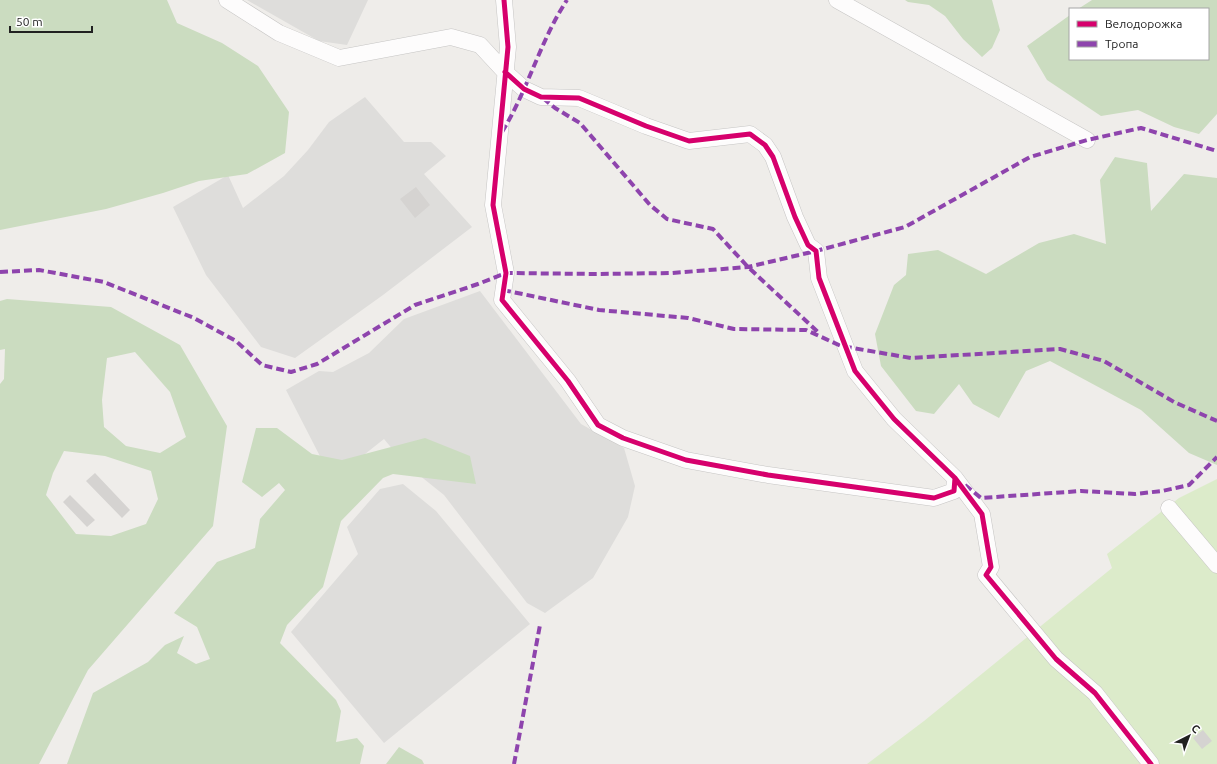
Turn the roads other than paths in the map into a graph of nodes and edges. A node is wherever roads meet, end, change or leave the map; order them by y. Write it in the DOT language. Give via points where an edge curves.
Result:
graph roads {
  1 [pos="227,0"];
  2 [pos="504,0"];
  3 [pos="837,0"];
  4 [pos="505,72"];
  5 [pos="1087,140"];
  6 [pos="955,478"];
  7 [pos="1169,508"];
  8 [pos="1217,565"];
  9 [pos="1151,764"];
  1 -- 4 [label="street" via="279,33 338,58 451,37 480,45"];
  2 -- 4 [label="street" via="508,47"];
  3 -- 5 [label="street"];
  4 -- 6 [label="street" via="524,89 541,97 578,98 689,141 750,134 765,144 774,157 795,217 808,245 816,251 819,278 855,371 894,419"];
  4 -- 6 [label="street" via="493,205 506,273 502,300 568,381 598,426 623,438 686,460 768,475 934,498 954,492"];
  6 -- 9 [label="street" via="982,514 990,567 986,575 1056,659 1094,693"];
  7 -- 8 [label="street"];
}
